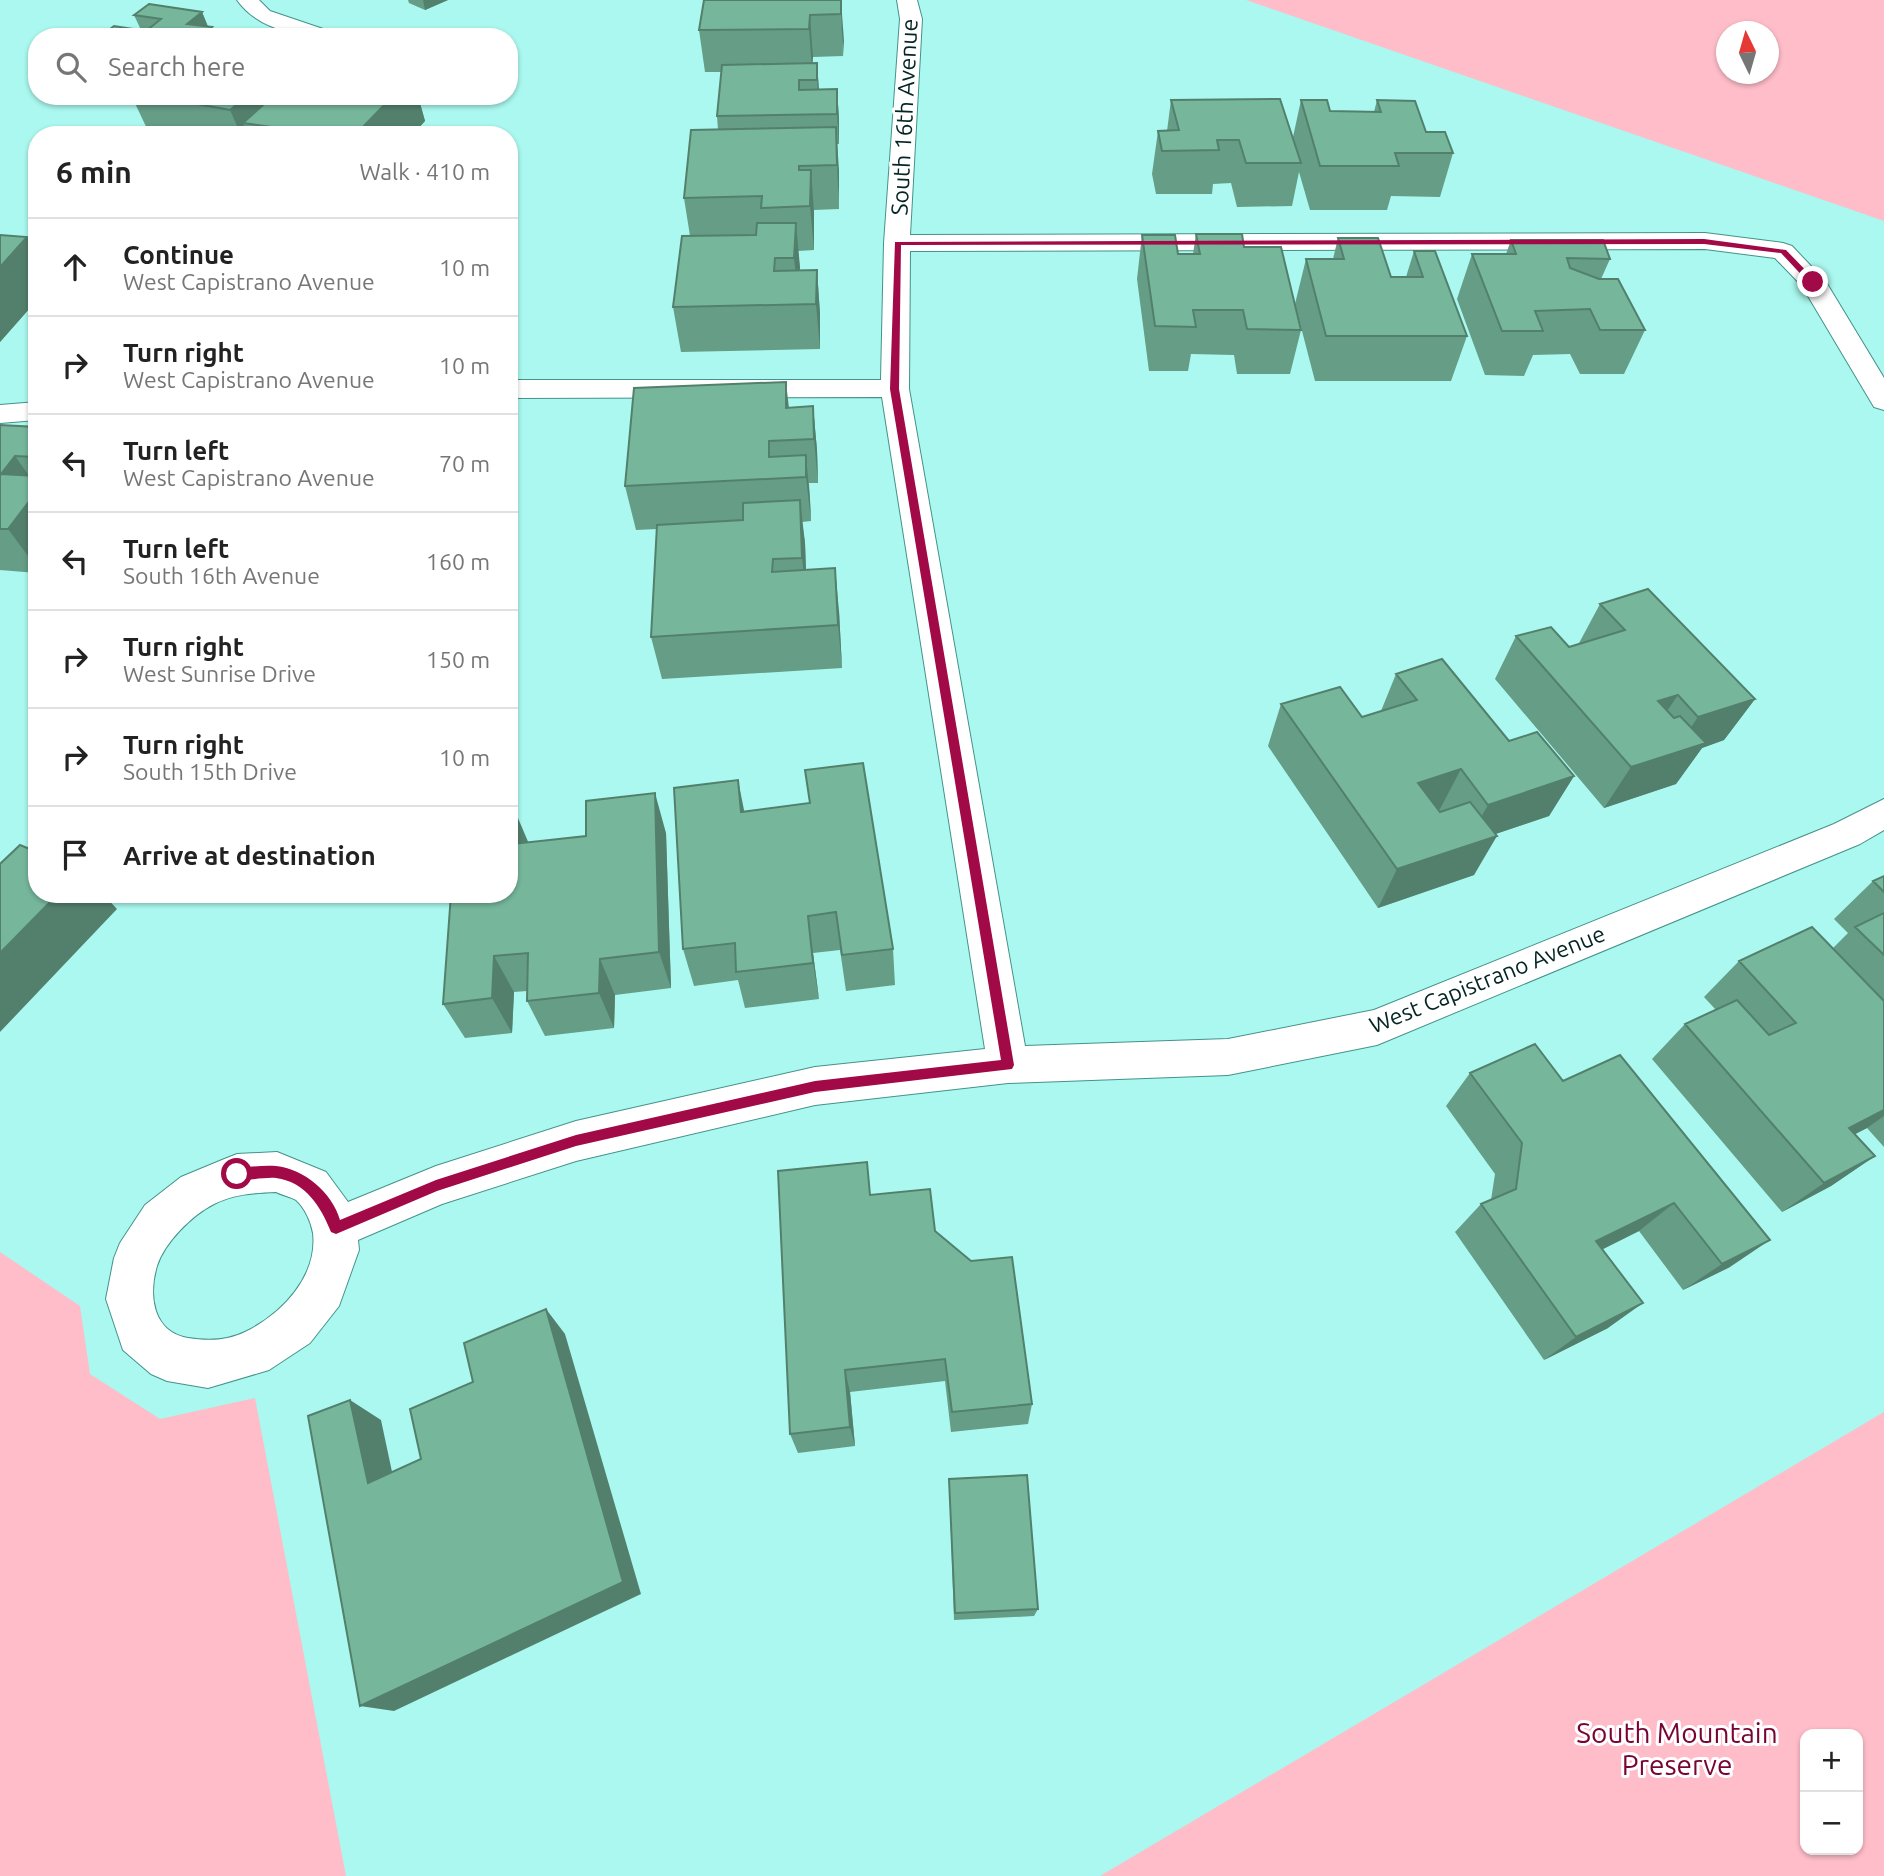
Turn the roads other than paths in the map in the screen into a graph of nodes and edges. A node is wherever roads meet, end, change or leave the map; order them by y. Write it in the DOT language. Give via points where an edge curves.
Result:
graph roads {
  1 [pos="247,0"];
  2 [pos="907,0"];
  3 [pos="299,28"];
  4 [pos="897,243"];
  5 [pos="518,388"];
  6 [pos="895,389"];
  7 [pos="1884,401"];
  8 [pos="28,412"];
  9 [pos="0,414"];
  10 [pos="1884,813"];
  11 [pos="1008,1065"];
  12 [pos="336,1228"];
  1 -- 3 [label="street" via="263,15"];
  2 -- 4 [label="street, South 16th Avenue" via="911,19"];
  4 -- 6 [label="street, South 16th Avenue"];
  4 -- 7 [label="street" via="1704,242 1783,251 1813,282"];
  5 -- 6 [label="street"];
  6 -- 11 [label="street, South 16th Avenue"];
  8 -- 9 [label="street"];
  10 -- 11 [label="street, West Capistrano Avenue" via="1847,834 1377,1027 1228,1057"];
  11 -- 12 [label="street, West Capistrano Avenue" via="815,1086 576,1141 436,1186"];
  12 -- 12 [label="street" via="332,1214 311,1186 278,1172 237,1174 196,1191 160,1220 136,1258 129,1299 139,1334 167,1358 208,1365 253,1354 294,1327 323,1290 337,1250"];
}
